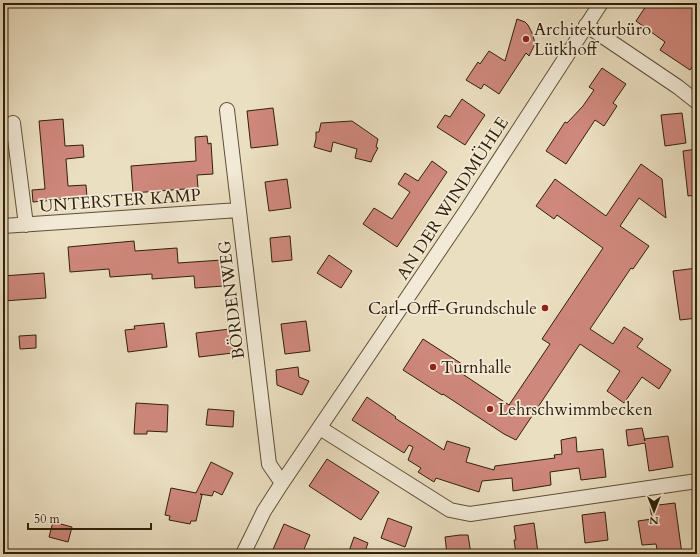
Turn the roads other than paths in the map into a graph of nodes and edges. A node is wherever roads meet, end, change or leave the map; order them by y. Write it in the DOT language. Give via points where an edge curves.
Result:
graph roads {
  1 [pos="601,3"];
  2 [pos="586,26"];
  3 [pos="697,102"];
  4 [pos="227,110"];
  5 [pos="13,123"];
  6 [pos="239,210"];
  7 [pos="26,225"];
  8 [pos="3,226"];
  9 [pos="320,428"];
  10 [pos="697,481"];
  11 [pos="282,483"];
  12 [pos="243,554"];
  1 -- 2 [label="street, AN DER WINDMÜHLE"];
  2 -- 3 [label="street"];
  2 -- 9 [label="street, AN DER WINDMÜHLE"];
  4 -- 6 [label="street, BÖRDENWEG"];
  5 -- 7 [label="street"];
  6 -- 7 [label="street, UNTERSTER KAMP"];
  6 -- 11 [label="street, BÖRDENWEG" via="269,464"];
  7 -- 8 [label="street, UNTERSTER KAMP"];
  9 -- 10 [label="street" via="450,510 460,513 477,513"];
  9 -- 11 [label="street, AN DER WINDMÜHLE"];
  11 -- 12 [label="street, AN DER WINDMÜHLE" via="264,511"];
}
